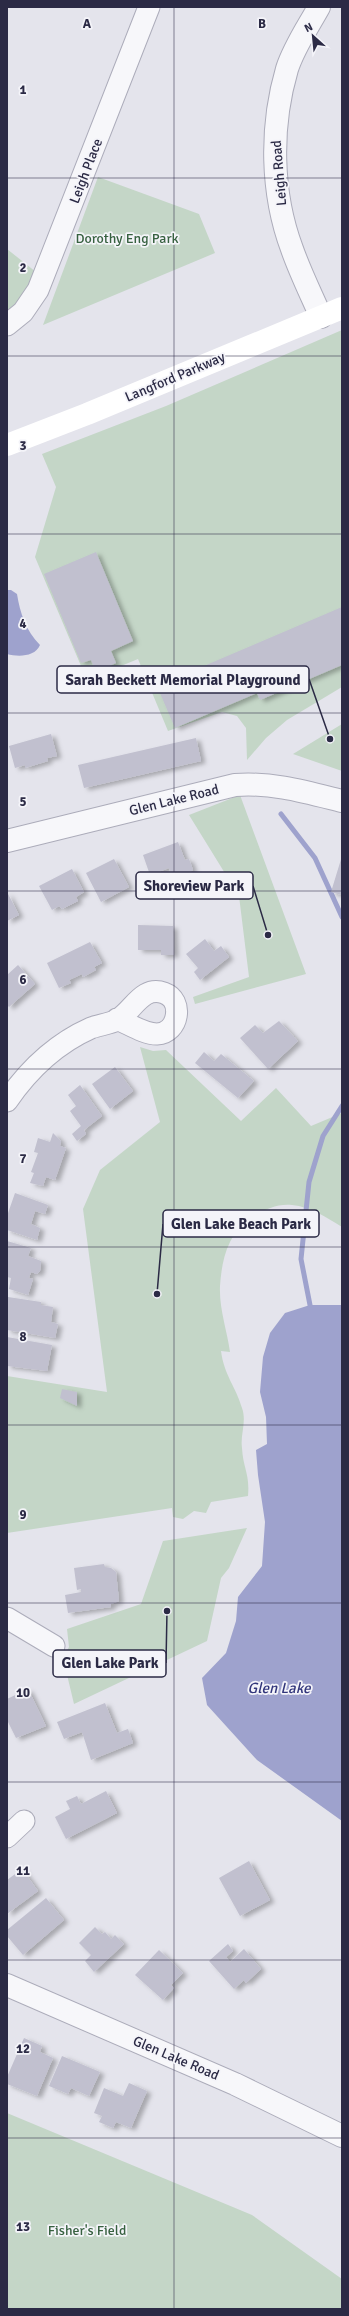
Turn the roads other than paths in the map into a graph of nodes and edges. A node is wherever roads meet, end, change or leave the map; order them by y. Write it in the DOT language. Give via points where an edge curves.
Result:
graph roads {
  1 [pos="150,7"];
  2 [pos="319,7"];
  3 [pos="342,308"];
  4 [pos="321,317"];
  5 [pos="7,325"];
  6 [pos="7,446"];
  7 [pos="342,801"];
  8 [pos="7,841"];
  9 [pos="117,1019"];
  10 [pos="7,1101"];
  11 [pos="7,1618"];
  12 [pos="54,1646"];
  13 [pos="24,1821"];
  14 [pos="7,1837"];
  15 [pos="7,1985"];
  16 [pos="342,2136"];
  1 -- 5 [label="street, Leigh Place" via="38,290 23,312"];
  2 -- 4 [label="street, Leigh Road" via="287,69 274,138 275,168 285,228"];
  3 -- 4 [label="main road, Langford Parkway"];
  4 -- 6 [label="main road, Langford Parkway"];
  7 -- 8 [label="street, Glen Lake Road" via="283,786 235,785"];
  9 -- 10 [label="street" via="68,1039 21,1080"];
  11 -- 12 [label="street"];
  13 -- 14 [label="street"];
  15 -- 16 [label="street, Glen Lake Road" via="235,2084"];
}
